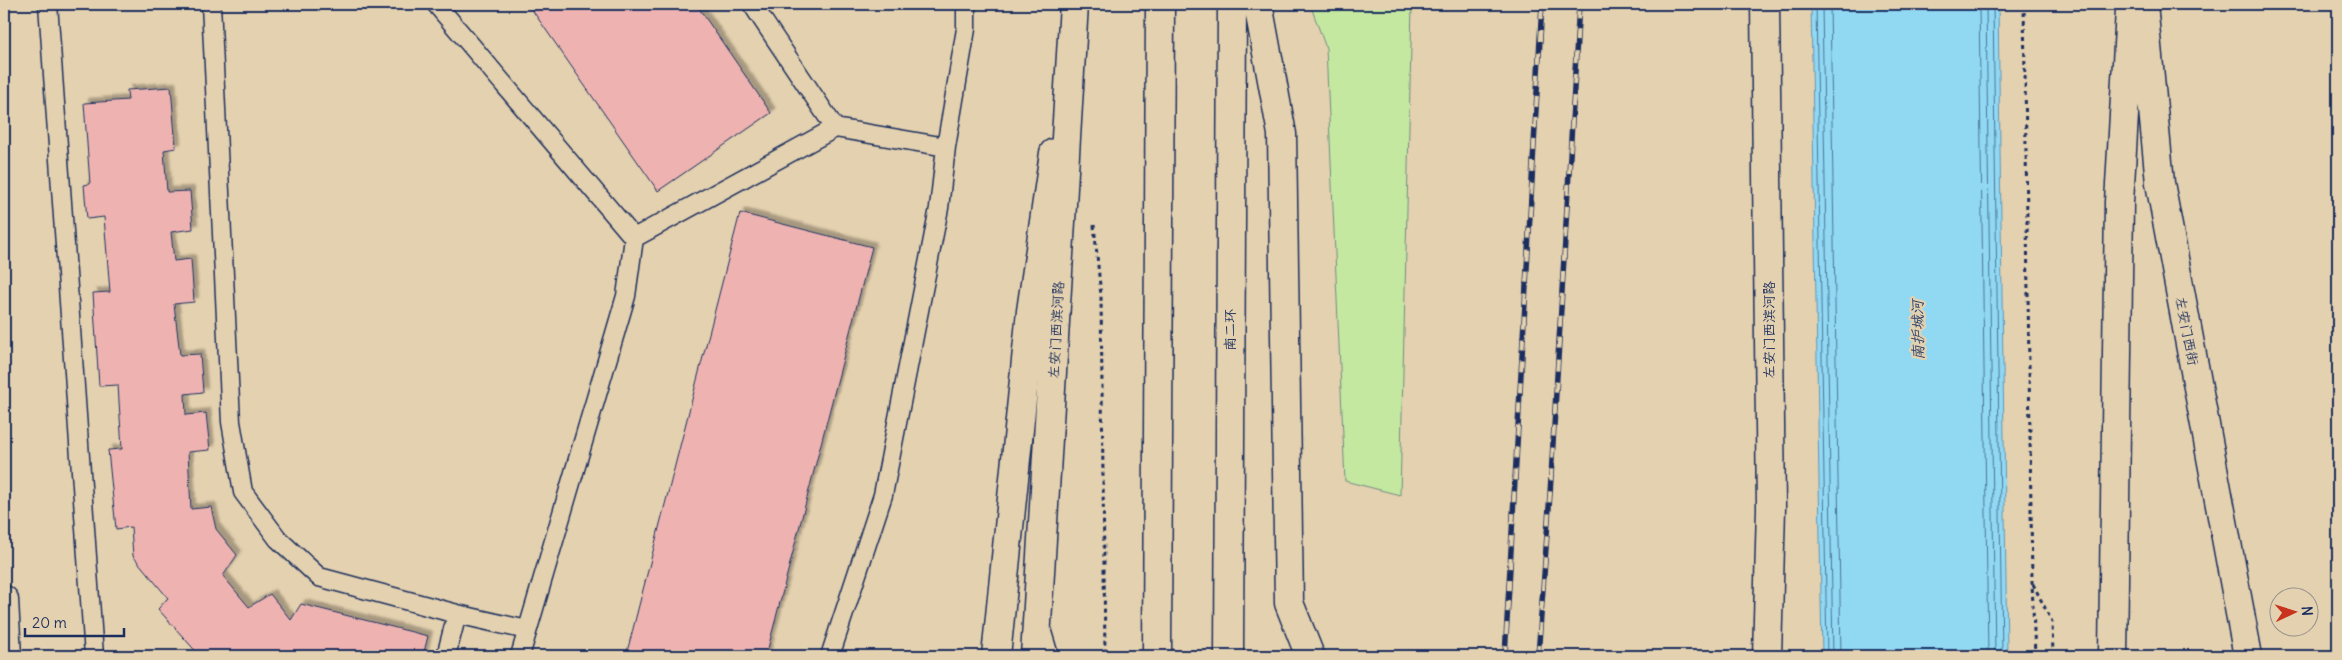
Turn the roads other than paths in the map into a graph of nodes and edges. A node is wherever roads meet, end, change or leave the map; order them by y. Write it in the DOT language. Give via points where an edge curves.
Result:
graph roads {
  1 [pos="48,4"];
  2 [pos="211,4"];
  3 [pos="436,4"];
  4 [pos="752,4"];
  5 [pos="966,4"];
  6 [pos="1160,4"];
  7 [pos="1232,4"];
  8 [pos="1258,4"];
  9 [pos="1765,4"];
  10 [pos="2130,4"];
  11 [pos="2143,4"];
  12 [pos="1074,12"];
  13 [pos="834,128"];
  14 [pos="946,147"];
  15 [pos="634,238"];
  16 [pos="4,600"];
  17 [pos="1289,603"];
  18 [pos="457,614"];
  19 [pos="527,630"];
  20 [pos="1039,648"];
  21 [pos="7,656"];
  22 [pos="94,656"];
  23 [pos="446,656"];
  24 [pos="520,656"];
  25 [pos="830,656"];
  26 [pos="996,656"];
  27 [pos="1157,656"];
  28 [pos="1229,656"];
  29 [pos="1292,656"];
  30 [pos="1310,656"];
  31 [pos="1767,656"];
  32 [pos="2113,656"];
  33 [pos="2248,656"];
  1 -- 22 [label="lane"];
  2 -- 18 [label="lane" via="231,422 242,492 278,540 319,577"];
  3 -- 15 [label="lane"];
  4 -- 13 [label="lane"];
  5 -- 14 [label="lane" via="966,29"];
  6 -- 27 [label="main road"];
  7 -- 28 [label="main road, 南二环"];
  8 -- 17 [label="main road" via="1282,134"];
  9 -- 31 [label="main road, 左安门西滨河路" via="1770,498"];
  10 -- 32 [label="main road" via="2119,202"];
  11 -- 33 [label="main road, 左安门西街" via="2160,183"];
  12 -- 20 [label="main road, 左安门西滨河路"];
  12 -- 26 [label="main road" via="1032,311"];
  13 -- 14 [label="lane"];
  13 -- 15 [label="lane"];
  14 -- 25 [label="lane" via="939,208 884,495"];
  15 -- 19 [label="lane" via="626,296"];
  16 -- 21 [label="main road"];
  17 -- 29 [label="main road"];
  17 -- 30 [label="main road"];
  18 -- 19 [label="lane"];
  18 -- 23 [label="lane"];
  19 -- 24 [label="lane"];
}
